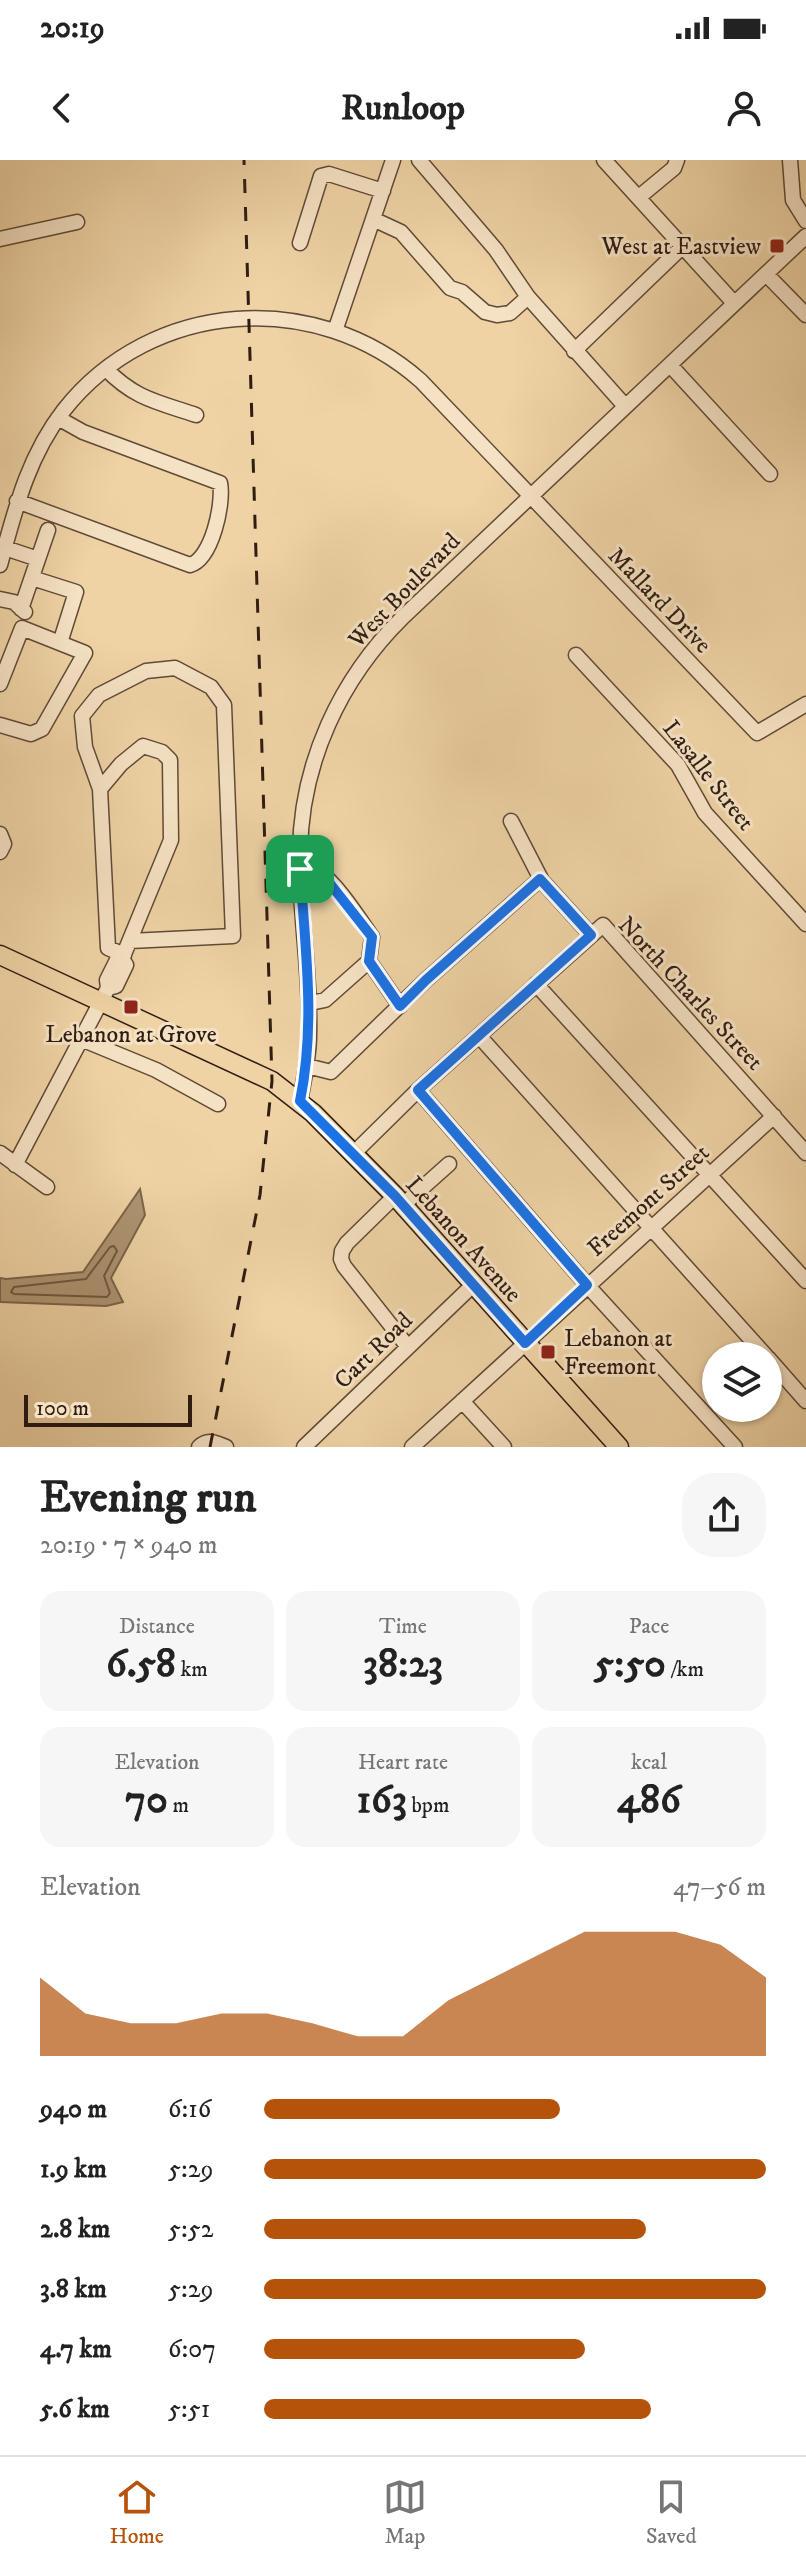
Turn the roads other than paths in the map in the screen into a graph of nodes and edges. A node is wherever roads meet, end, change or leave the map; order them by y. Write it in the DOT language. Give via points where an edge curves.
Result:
graph roads {
  1 [pos="393,160"];
  2 [pos="419,160"];
  3 [pos="604,160"];
  4 [pos="677,160"];
  5 [pos="790,160"];
  6 [pos="383,191"];
  7 [pos="639,197"];
  8 [pos="373,219"];
  9 [pos="806,221"];
  10 [pos="77,222"];
  11 [pos="806,236"];
  12 [pos="0,239"];
  13 [pos="300,243"];
  14 [pos="682,247"];
  15 [pos="766,274"];
  16 [pos="528,297"];
  17 [pos="734,303"];
  18 [pos="806,315"];
  19 [pos="335,331"];
  20 [pos="574,351"];
  21 [pos="670,365"];
  22 [pos="106,369"];
  23 [pos="625,406"];
  24 [pos="196,415"];
  25 [pos="58,418"];
  26 [pos="770,474"];
  27 [pos="531,496"];
  28 [pos="17,501"];
  29 [pos="48,530"];
  30 [pos="5,548"];
  31 [pos="38,559"];
  32 [pos="0,565"];
  33 [pos="32,578"];
  34 [pos="0,599"];
  35 [pos="21,609"];
  36 [pos="22,628"];
  37 [pos="60,643"];
  38 [pos="576,655"];
  39 [pos="0,684"];
  40 [pos="806,704"];
  41 [pos="0,725"];
  42 [pos="100,789"];
  43 [pos="511,821"];
  44 [pos="0,834"];
  45 [pos="0,852"];
  46 [pos="300,869"];
  47 [pos="542,881"];
  48 [pos="806,924"];
  49 [pos="591,935"];
  50 [pos="126,951"];
  51 [pos="0,955"];
  52 [pos="369,961"];
  53 [pos="536,984"];
  54 [pos="104,996"];
  55 [pos="310,1003"];
  56 [pos="400,1006"];
  57 [pos="479,1036"];
  58 [pos="81,1039"];
  59 [pos="307,1066"];
  60 [pos="418,1090"];
  61 [pos="300,1101"];
  62 [pos="218,1104"];
  63 [pos="774,1116"];
  64 [pos="0,1153"];
  65 [pos="806,1153"];
  66 [pos="353,1154"];
  67 [pos="449,1164"];
  68 [pos="15,1165"];
  69 [pos="709,1175"];
  70 [pos="47,1187"];
  71 [pos="399,1201"];
  72 [pos="651,1227"];
  73 [pos="806,1281"];
  74 [pos="473,1285"];
  75 [pos="587,1285"];
  76 [pos="754,1342"];
  77 [pos="525,1343"];
  78 [pos="408,1347"];
  79 [pos="782,1374"];
  80 [pos="462,1401"];
  81 [pos="806,1401"];
  82 [pos="202,1445"];
  83 [pos="226,1447"];
  84 [pos="304,1447"];
  85 [pos="412,1447"];
  86 [pos="504,1447"];
  87 [pos="619,1447"];
  88 [pos="735,1447"];
  1 -- 6 [label="street"];
  2 -- 16 [label="street" via="496,250"];
  3 -- 7 [label="street"];
  4 -- 7 [label="street"];
  5 -- 9 [label="street" via="793,200"];
  6 -- 8 [label="street"];
  6 -- 13 [label="street" via="321,176"];
  7 -- 14 [label="street"];
  8 -- 16 [label="street" via="401,232 450,288 485,312 510,313"];
  8 -- 19 [label="street"];
  10 -- 12 [label="street"];
  11 -- 15 [label="street, West Boulevard"];
  14 -- 17 [label="street"];
  14 -- 20 [label="street"];
  15 -- 17 [label="street, West Boulevard"];
  15 -- 18 [label="street"];
  16 -- 20 [label="street"];
  17 -- 21 [label="street, West Boulevard"];
  19 -- 22 [label="street, Mallard Drive" via="264,318 205,322 130,351"];
  19 -- 27 [label="street, Mallard Drive" via="376,349 414,376"];
  20 -- 23 [label="street"];
  21 -- 23 [label="street, West Boulevard"];
  21 -- 26 [label="street"];
  22 -- 24 [label="street" via="143,397"];
  22 -- 25 [label="street, Mallard Drive"];
  23 -- 27 [label="street, West Boulevard"];
  25 -- 28 [label="street, Mallard Drive"];
  25 -- 28 [label="street" via="220,483 219,513 205,553 190,565"];
  27 -- 40 [label="street, Mallard Drive" via="757,733"];
  27 -- 46 [label="street, West Boulevard" via="395,625 352,679 311,773"];
  28 -- 30 [label="street, Mallard Drive"];
  29 -- 31 [label="street"];
  30 -- 31 [label="street"];
  30 -- 32 [label="street, Mallard Drive"];
  31 -- 33 [label="street"];
  33 -- 35 [label="street"];
  33 -- 37 [label="street" via="76,592"];
  34 -- 35 [label="street"];
  35 -- 36 [label="street"];
  36 -- 37 [label="street"];
  36 -- 39 [label="street"];
  37 -- 41 [label="street" via="85,653 42,729 31,734"];
  38 -- 48 [label="street, Lasalle Street" via="678,765 705,813"];
  42 -- 50 [label="street" via="108,948"];
  42 -- 50 [label="street" via="143,746 170,760 171,840"];
  42 -- 50 [label="street" via="85,747 82,716 99,695 146,671 175,668 211,687 224,705 233,936"];
  43 -- 47 [label="street, North Charles Street"];
  44 -- 45 [label="street"];
  46 -- 52 [label="street" via="324,876 347,902 372,937"];
  46 -- 55 [label="street, West Boulevard"];
  47 -- 49 [label="street, North Charles Street"];
  47 -- 56 [label="street"];
  49 -- 53 [label="street"];
  49 -- 63 [label="street, North Charles Street" via="603,925"];
  50 -- 54 [label="street" via="116,986"];
  51 -- 54 [label="main road, Lebanon Avenue"];
  52 -- 55 [label="street" via="325,1000"];
  52 -- 56 [label="street"];
  53 -- 57 [label="street"];
  53 -- 69 [label="street"];
  54 -- 58 [label="street"];
  54 -- 61 [label="main road, Lebanon Avenue" via="272,1081"];
  55 -- 59 [label="street, West Boulevard"];
  56 -- 59 [label="street" via="331,1072"];
  57 -- 60 [label="street"];
  57 -- 72 [label="street"];
  58 -- 62 [label="street" via="156,1070"];
  58 -- 68 [label="street"];
  59 -- 61 [label="street, West Boulevard"];
  60 -- 66 [label="street"];
  60 -- 75 [label="street"];
  61 -- 66 [label="main road, Lebanon Avenue"];
  63 -- 65 [label="street, North Charles Street"];
  63 -- 69 [label="street, Freemont Street"];
  64 -- 68 [label="street"];
  66 -- 71 [label="main road, Lebanon Avenue"];
  67 -- 71 [label="street"];
  68 -- 70 [label="street"];
  69 -- 72 [label="street, Freemont Street"];
  69 -- 73 [label="street"];
  71 -- 74 [label="main road, Lebanon Avenue"];
  71 -- 78 [label="street" via="347,1243 341,1259"];
  72 -- 75 [label="street, Freemont Street"];
  72 -- 76 [label="street"];
  74 -- 77 [label="main road, Lebanon Avenue"];
  74 -- 78 [label="street, Cart Road"];
  75 -- 77 [label="street, Freemont Street"];
  75 -- 88 [label="street"];
  77 -- 80 [label="street, Freemont Street"];
  77 -- 87 [label="main road, Lebanon Avenue"];
  78 -- 84 [label="street, Cart Road"];
  79 -- 81 [label="street"];
  80 -- 85 [label="street, Freemont Street"];
  80 -- 86 [label="street"];
  82 -- 83 [label="street"];
}
